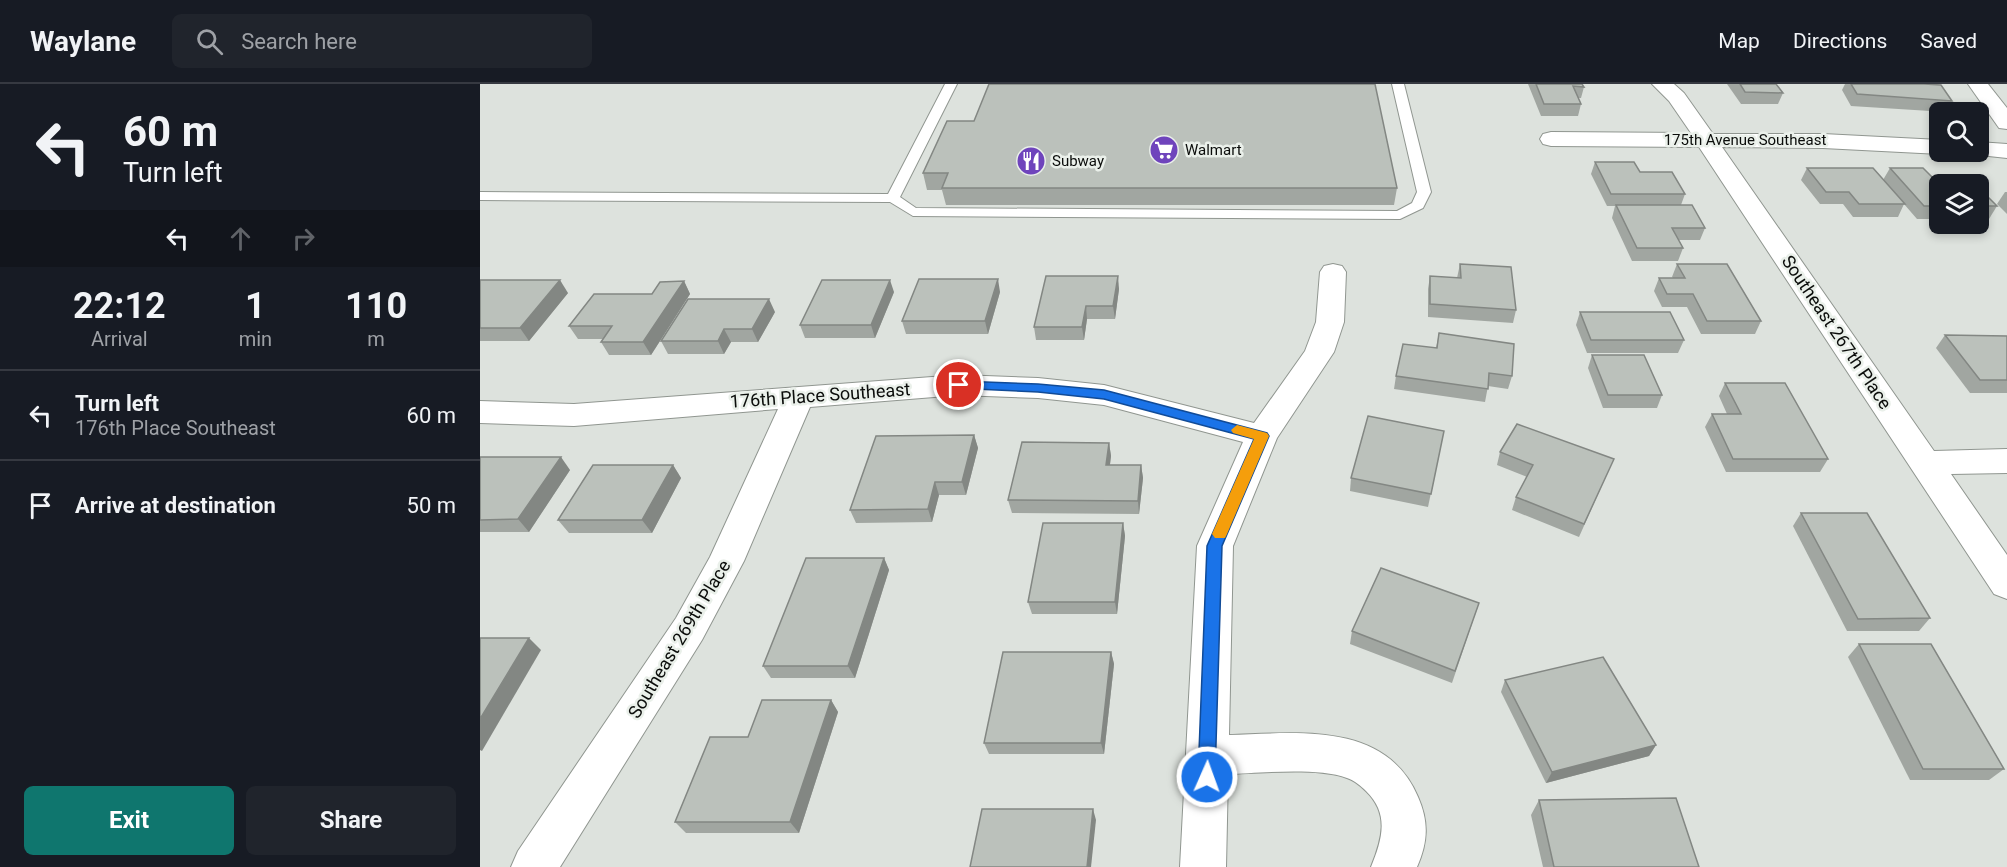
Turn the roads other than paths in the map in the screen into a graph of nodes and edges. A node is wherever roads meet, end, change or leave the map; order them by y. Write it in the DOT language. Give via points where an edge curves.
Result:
graph roads {
  1 [pos="951,84"];
  2 [pos="1398,84"];
  3 [pos="1662,84"];
  4 [pos="1978,84"];
  5 [pos="2007,123"];
  6 [pos="1551,139"];
  7 [pos="1706,140"];
  8 [pos="1929,146"];
  9 [pos="1989,150"];
  10 [pos="2007,151"];
  11 [pos="480,196"];
  12 [pos="892,198"];
  13 [pos="1333,272"];
  14 [pos="799,397"];
  15 [pos="480,412"];
  16 [pos="1262,436"];
  17 [pos="2007,461"];
  18 [pos="1925,463"];
  19 [pos="2007,584"];
  20 [pos="1207,755"];
  21 [pos="534,867"];
  22 [pos="1203,867"];
  23 [pos="1394,867"];
  1 -- 12 [label="lane"];
  2 -- 12 [label="lane" via="1424,192 1418,205 1400,215 913,212"];
  3 -- 7 [label="street, Southeast 267th Place" via="1677,97"];
  4 -- 5 [label="street"];
  6 -- 7 [label="street, 175th Avenue Southeast"];
  7 -- 8 [label="street, 175th Avenue Southeast"];
  7 -- 18 [label="street, Southeast 267th Place"];
  9 -- 10 [label="street"];
  11 -- 12 [label="lane"];
  13 -- 16 [label="street" via="1330,322 1319,352"];
  14 -- 15 [label="street, 176th Place Southeast" via="574,415"];
  14 -- 16 [label="street, 176th Place Southeast" via="959,385 1038,388 1104,395"];
  14 -- 21 [label="street, Southeast 269th Place" via="726,561 689,629"];
  16 -- 20 [label="street" via="1215,546"];
  17 -- 18 [label="street"];
  18 -- 19 [label="street, Southeast 267th Place"];
  20 -- 22 [label="street"];
  20 -- 23 [label="street" via="1329,755 1356,760 1380,774 1397,797 1406,823 1403,851"];
}
